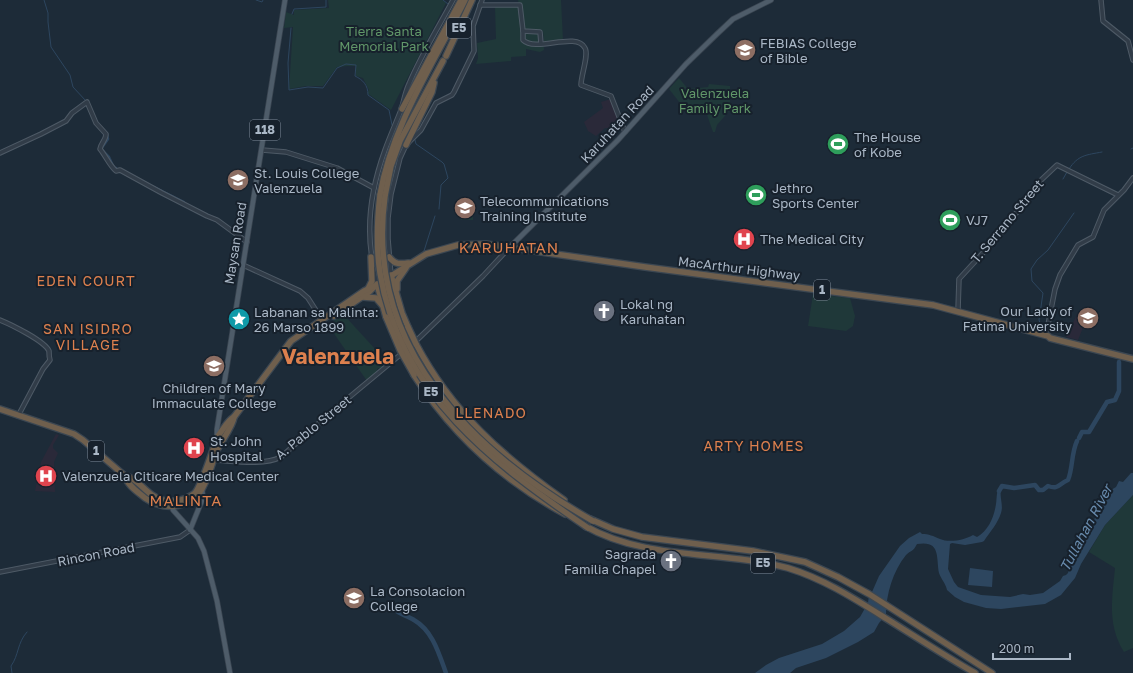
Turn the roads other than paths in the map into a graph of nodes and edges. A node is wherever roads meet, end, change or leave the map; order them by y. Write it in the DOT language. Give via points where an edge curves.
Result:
graph roads {
  1 [pos="285,0"];
  2 [pos="453,0"];
  3 [pos="461,0"];
  4 [pos="465,0"];
  5 [pos="472,0"];
  6 [pos="482,0"];
  7 [pos="771,0"];
  8 [pos="1101,0"];
  9 [pos="480,5"];
  10 [pos="523,30"];
  11 [pos="541,44"];
  12 [pos="1133,60"];
  13 [pos="436,75"];
  14 [pos="402,109"];
  15 [pos="402,131"];
  16 [pos="625,132"];
  17 [pos="406,145"];
  18 [pos="262,150"];
  19 [pos="0,153"];
  20 [pos="1133,178"];
  21 [pos="374,188"];
  22 [pos="1118,195"];
  23 [pos="371,210"];
  24 [pos="388,218"];
  25 [pos="388,239"];
  26 [pos="370,241"];
  27 [pos="247,242"];
  28 [pos="509,248"];
  29 [pos="372,257"];
  30 [pos="389,257"];
  31 [pos="412,262"];
  32 [pos="243,266"];
  33 [pos="391,275"];
  34 [pos="376,285"];
  35 [pos="368,289"];
  36 [pos="363,297"];
  37 [pos="398,299"];
  38 [pos="382,304"];
  39 [pos="958,310"];
  40 [pos="0,320"];
  41 [pos="323,322"];
  42 [pos="1047,335"];
  43 [pos="417,340"];
  44 [pos="400,355"];
  45 [pos="1133,359"];
  46 [pos="0,409"];
  47 [pos="18,416"];
  48 [pos="220,438"];
  49 [pos="213,460"];
  50 [pos="207,471"];
  51 [pos="204,478"];
  52 [pos="202,489"];
  53 [pos="173,506"];
  54 [pos="593,520"];
  55 [pos="588,528"];
  56 [pos="190,530"];
  57 [pos="0,572"];
  58 [pos="230,673"];
  59 [pos="975,673"];
  60 [pos="992,673"];
  1 -- 18 [label="main road, Maysan Road / 118"];
  2 -- 14 [label="street" via="409,82"];
  3 -- 14 [label="highway"];
  4 -- 15 [label="highway, E5"];
  5 -- 13 [label="highway, E5"];
  6 -- 9 [label="street"];
  7 -- 16 [label="main road, Karuhatan Road" via="729,22"];
  8 -- 12 [label="street" via="1102,21 1128,41"];
  9 -- 10 [label="street" via="520,5"];
  9 -- 17 [label="street" via="473,26 474,51 454,92 436,103 421,130"];
  10 -- 11 [label="street" via="525,42"];
  10 -- 11 [label="street" via="540,32"];
  11 -- 16 [label="street" via="574,42 585,47 581,85 611,96"];
  13 -- 15 [label="highway, E5"];
  13 -- 17 [label="highway" via="432,92"];
  14 -- 21 [label="street" via="385,150"];
  15 -- 54 [label="highway, E5, bridge" via="387,182 382,232 388,285 407,342 446,404 476,436 535,484"];
  15 -- 55 [label="highway, E5, bridge" via="390,152 382,181 377,238 383,287 391,316 403,344 442,406 473,440 508,470"];
  16 -- 28 [label="main road, Karuhatan Road"];
  17 -- 24 [label="street" via="396,170"];
  18 -- 21 [label="street" via="286,152 337,168"];
  18 -- 27 [label="main road, Maysan Road / 118"];
  19 -- 27 [label="street" via="66,121 87,102 96,123 106,134 100,149 112,167 217,220"];
  20 -- 22 [label="street"];
  21 -- 23 [label="street"];
  22 -- 39 [label="street, T. Serrano Street" via="1057,165 1039,182 1002,231 959,278"];
  22 -- 42 [label="street" via="1102,214 1093,237 1078,245 1060,275"];
  23 -- 24 [label="street" via="379,222 384,222"];
  23 -- 26 [label="street"];
  24 -- 25 [label="street"];
  25 -- 26 [label="street" via="386,234 379,231 373,234"];
  25 -- 30 [label="street"];
  26 -- 29 [label="street"];
  27 -- 32 [label="main road, Maysan Road / 118"];
  28 -- 31 [label="highway, MacArthur Highway / 1" via="466,246"];
  28 -- 39 [label="highway, MacArthur Highway / 1"];
  28 -- 43 [label="street"];
  29 -- 30 [label="street" via="376,266 381,268 388,264"];
  29 -- 34 [label="street"];
  29 -- 35 [label="highway" via="372,281"];
  30 -- 31 [label="highway" via="397,264"];
  30 -- 33 [label="street"];
  31 -- 33 [label="highway, MacArthur Highway / 1"];
  31 -- 37 [label="highway" via="397,280"];
  32 -- 41 [label="street" via="300,291 308,298"];
  32 -- 48 [label="main road, Maysan Road / 118" via="217,429"];
  33 -- 34 [label="highway, MacArthur Highway / 1"];
  33 -- 37 [label="highway"];
  34 -- 35 [label="highway, MacArthur Highway / 1"];
  34 -- 36 [label="highway, MacArthur Highway / 1"];
  34 -- 38 [label="highway"];
  35 -- 41 [label="highway, MacArthur Highway / 1"];
  36 -- 38 [label="highway" via="376,298"];
  36 -- 41 [label="highway, MacArthur Highway / 1"];
  37 -- 38 [label="highway" via="393,295 387,296"];
  37 -- 54 [label="highway, bridge" via="402,313 427,364 452,400 474,425 514,462 562,500"];
  38 -- 55 [label="highway, bridge" via="400,350 417,381 443,416 497,469 529,493"];
  39 -- 42 [label="highway, MacArthur Highway / 1"];
  40 -- 47 [label="street" via="26,332 44,346 48,350 50,360"];
  41 -- 48 [label="highway, MacArthur Highway / 1" via="289,345 230,419"];
  42 -- 45 [label="highway, MacArthur Highway / 1" via="1050,338"];
  44 -- 49 [label="street, A. Pablo Street" via="282,457 263,462"];
  46 -- 47 [label="highway, MacArthur Highway / 1"];
  47 -- 53 [label="highway, MacArthur Highway / 1" via="77,436 149,500 160,505"];
  48 -- 49 [label="highway, MacArthur Highway / 1"];
  48 -- 50 [label="highway, MacArthur Highway / 1"];
  49 -- 50 [label="highway, MacArthur Highway / 1"];
  50 -- 51 [label="highway, MacArthur Highway / 1"];
  51 -- 52 [label="highway, MacArthur Highway / 1"];
  51 -- 53 [label="highway, MacArthur Highway / 1" via="194,494"];
  52 -- 53 [label="highway, MacArthur Highway / 1" via="194,500"];
  52 -- 56 [label="main road" via="203,498"];
  53 -- 56 [label="main road"];
  54 -- 60 [label="highway, E5" via="642,537 753,551 805,562 868,594"];
  55 -- 59 [label="highway, E5" via="640,547 770,564 803,573 833,586"];
  56 -- 57 [label="street, Rincon Road" via="175,538"];
  56 -- 58 [label="main road" via="202,545 205,555 217,601"];
}
